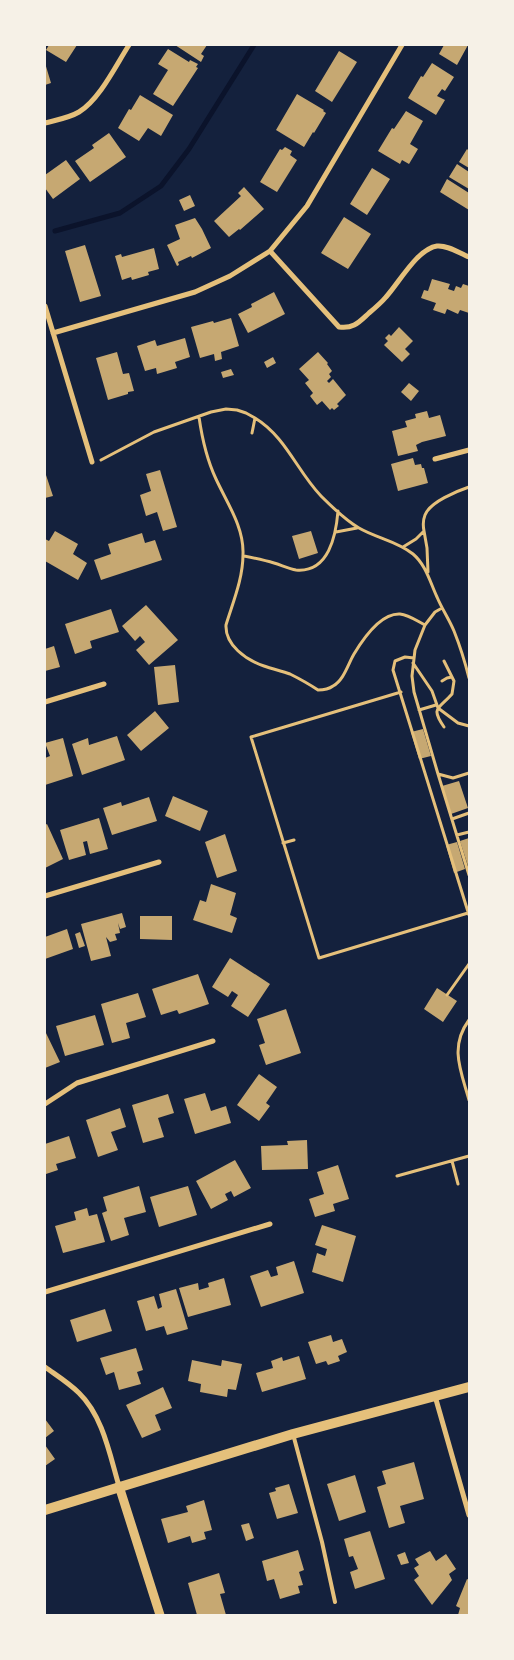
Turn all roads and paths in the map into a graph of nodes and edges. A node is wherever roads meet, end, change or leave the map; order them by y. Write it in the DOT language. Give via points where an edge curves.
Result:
graph roads {
  1 [pos="129,45"];
  2 [pos="402,45"];
  3 [pos="45,123"];
  4 [pos="270,251"];
  5 [pos="469,257"];
  6 [pos="45,306"];
  7 [pos="53,333"];
  8 [pos="199,417"];
  9 [pos="255,418"];
  10 [pos="252,433"];
  11 [pos="469,450"];
  12 [pos="436,459"];
  13 [pos="92,462"];
  14 [pos="469,488"];
  15 [pos="338,511"];
  16 [pos="358,528"];
  17 [pos="424,531"];
  18 [pos="336,532"];
  19 [pos="402,547"];
  20 [pos="244,556"];
  21 [pos="428,574"];
  22 [pos="442,608"];
  23 [pos="424,625"];
  24 [pos="414,658"];
  25 [pos="444,661"];
  26 [pos="413,664"];
  27 [pos="452,677"];
  28 [pos="469,678"];
  29 [pos="442,681"];
  30 [pos="104,684"];
  31 [pos="401,692"];
  32 [pos="45,702"];
  33 [pos="437,707"];
  34 [pos="419,710"];
  35 [pos="469,726"];
  36 [pos="444,727"];
  37 [pos="469,773"];
  38 [pos="438,774"];
  39 [pos="469,813"];
  40 [pos="452,818"];
  41 [pos="469,832"];
  42 [pos="457,835"];
  43 [pos="294,840"];
  44 [pos="284,843"];
  45 [pos="159,862"];
  46 [pos="469,873"];
  47 [pos="45,896"];
  48 [pos="469,914"];
  49 [pos="469,964"];
  50 [pos="447,994"];
  51 [pos="469,1020"];
  52 [pos="213,1041"];
  53 [pos="469,1100"];
  54 [pos="45,1104"];
  55 [pos="469,1156"];
  56 [pos="452,1161"];
  57 [pos="397,1176"];
  58 [pos="458,1184"];
  59 [pos="270,1224"];
  60 [pos="45,1292"];
  61 [pos="45,1367"];
  62 [pos="469,1386"];
  63 [pos="435,1395"];
  64 [pos="293,1434"];
  65 [pos="119,1486"];
  66 [pos="45,1510"];
  67 [pos="469,1515"];
  68 [pos="335,1602"];
  69 [pos="160,1615"];
  1 -- 3 [label="street" via="97,95 80,111"];
  2 -- 4 [label="street" via="307,206"];
  4 -- 5 [label="street" via="340,327 349,328 386,297 429,248 446,246"];
  4 -- 7 [label="street" via="230,276 194,292"];
  6 -- 7 [label="street"];
  7 -- 13 [label="street"];
  8 -- 9 [label="path" via="226,409"];
  8 -- 13 [label="path" via="154,432 111,456"];
  8 -- 20 [label="path" via="208,458 239,530"];
  9 -- 10 [label="path"];
  9 -- 15 [label="path" via="278,436 309,481"];
  11 -- 12 [label="street"];
  14 -- 17 [label="path" via="451,493 426,512"];
  15 -- 16 [label="path"];
  15 -- 18 [label="path"];
  16 -- 18 [label="path"];
  16 -- 19 [label="path"];
  17 -- 19 [label="path" via="416,540"];
  17 -- 21 [label="path"];
  18 -- 20 [label="path" via="326,556 316,566 305,569 296,570"];
  19 -- 21 [label="path" via="415,556"];
  20 -- 23 [label="path" via="226,625 230,643 261,665 289,674 318,690 334,686 373,628 389,616 406,616"];
  21 -- 22 [label="path"];
  22 -- 23 [label="path"];
  22 -- 28 [label="path"];
  23 -- 24 [label="path"];
  24 -- 26 [label="path"];
  24 -- 31 [label="path" via="401,658 393,665"];
  25 -- 27 [label="path"];
  26 -- 33 [label="path" via="432,691"];
  26 -- 34 [label="path" via="414,692"];
  27 -- 29 [label="path"];
  27 -- 33 [label="path" via="452,694"];
  30 -- 32 [label="street"];
  31 -- 44 [label="path" via="251,737"];
  31 -- 48 [label="path"];
  33 -- 34 [label="path"];
  33 -- 35 [label="path" via="458,723"];
  33 -- 36 [label="path" via="437,717"];
  34 -- 38 [label="path"];
  37 -- 38 [label="path" via="453,778"];
  38 -- 40 [label="path"];
  39 -- 40 [label="path"];
  40 -- 42 [label="path"];
  41 -- 42 [label="path"];
  42 -- 46 [label="path"];
  43 -- 44 [label="path"];
  44 -- 48 [label="path" via="319,958"];
  45 -- 47 [label="street"];
  49 -- 50 [label="path"];
  51 -- 53 [label="path" via="457,1050"];
  52 -- 54 [label="street" via="77,1083"];
  55 -- 56 [label="path"];
  56 -- 57 [label="path"];
  56 -- 58 [label="path"];
  59 -- 60 [label="street"];
  61 -- 65 [label="street" via="80,1393 92,1409"];
  62 -- 63 [label="main road"];
  63 -- 64 [label="main road"];
  63 -- 67 [label="street"];
  64 -- 65 [label="main road"];
  64 -- 68 [label="lane"];
  65 -- 66 [label="main road"];
  65 -- 69 [label="street"];
}
